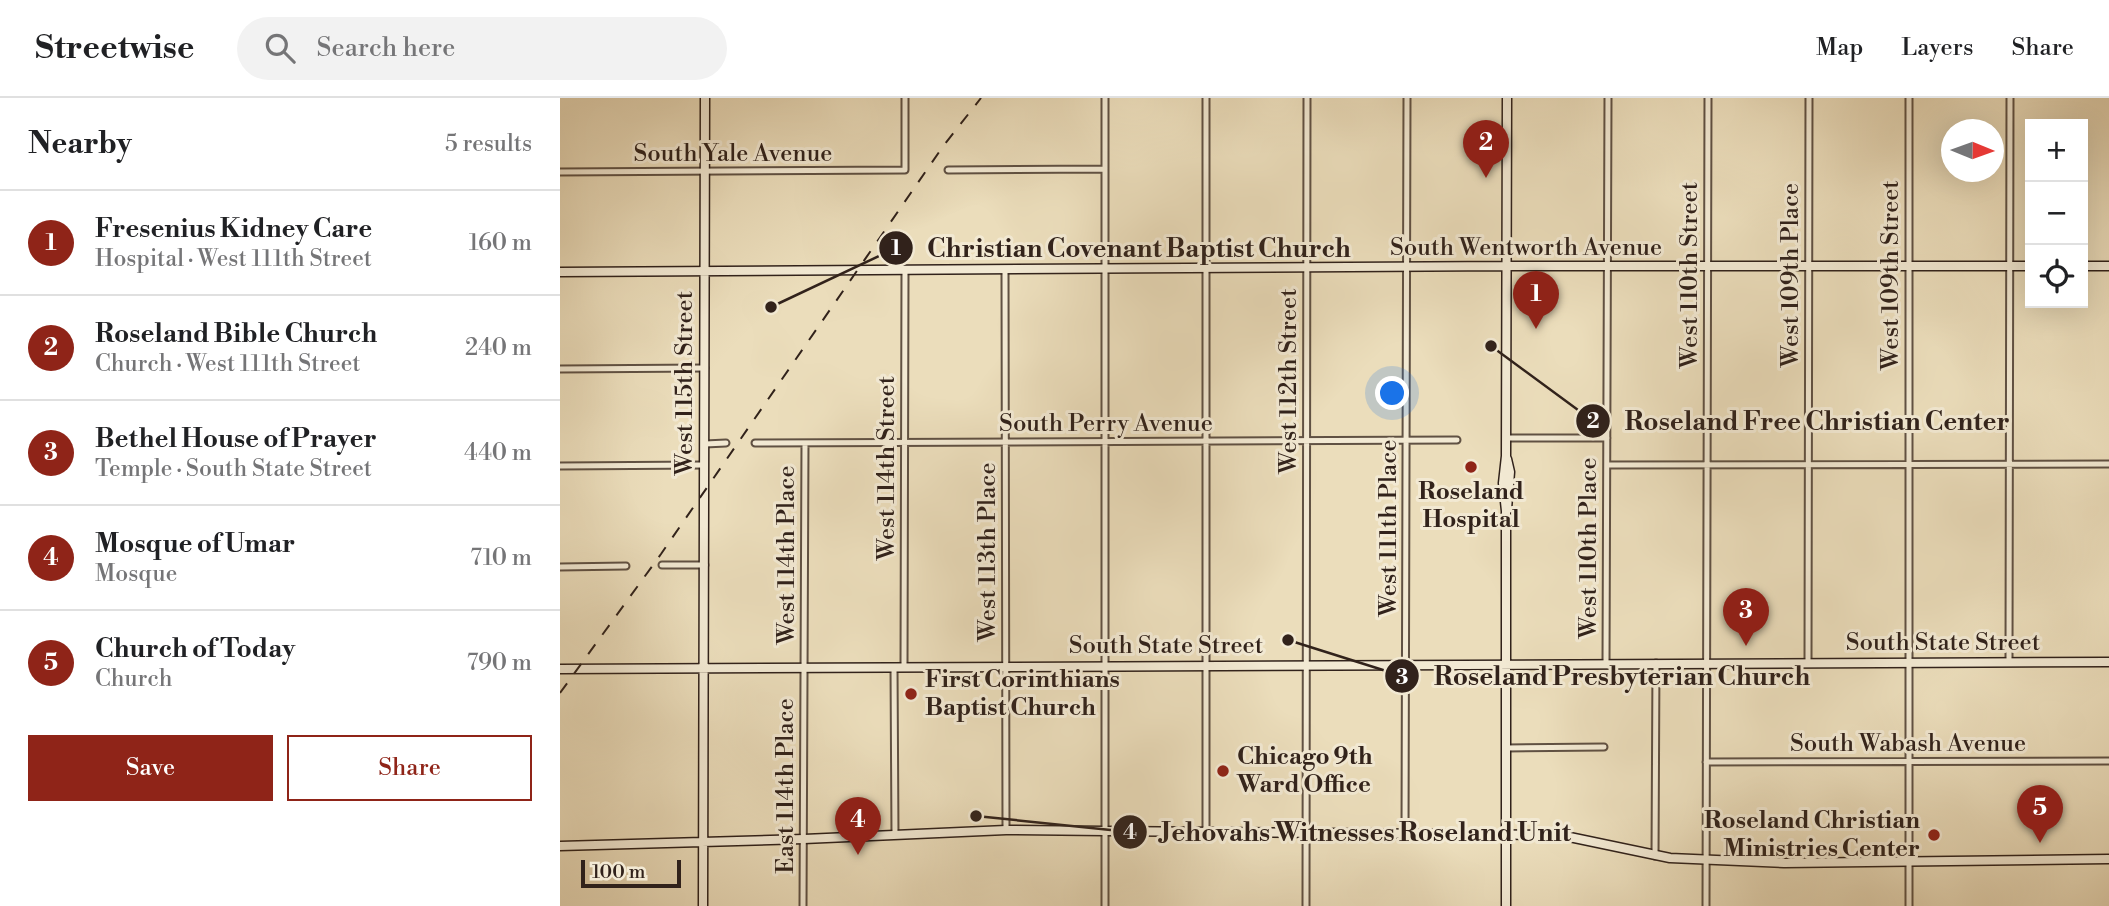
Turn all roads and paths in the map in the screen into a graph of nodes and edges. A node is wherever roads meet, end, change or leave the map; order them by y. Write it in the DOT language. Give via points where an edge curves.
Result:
graph roads {
  1 [pos="705,98"];
  2 [pos="905,98"];
  3 [pos="1105,98"];
  4 [pos="1206,98"];
  5 [pos="1307,98"];
  6 [pos="1407,98"];
  7 [pos="1507,98"];
  8 [pos="1608,98"];
  9 [pos="1708,98"];
  10 [pos="1809,98"];
  11 [pos="1909,98"];
  12 [pos="2010,98"];
  13 [pos="1105,169"];
  14 [pos="948,170"];
  15 [pos="560,172"];
  16 [pos="705,172"];
  17 [pos="1507,266"];
  18 [pos="1607,266"];
  19 [pos="1708,266"];
  20 [pos="1808,266"];
  21 [pos="1909,266"];
  22 [pos="2010,266"];
  23 [pos="2025,266"];
  24 [pos="2088,266"];
  25 [pos="2109,266"];
  26 [pos="1206,268"];
  27 [pos="1307,268"];
  28 [pos="1407,268"];
  29 [pos="1105,269"];
  30 [pos="905,270"];
  31 [pos="1005,270"];
  32 [pos="560,272"];
  33 [pos="705,272"];
  34 [pos="705,368"];
  35 [pos="560,369"];
  36 [pos="1506,438"];
  37 [pos="1607,438"];
  38 [pos="1407,440"];
  39 [pos="1457,440"];
  40 [pos="1206,441"];
  41 [pos="1307,441"];
  42 [pos="1005,442"];
  43 [pos="1105,442"];
  44 [pos="726,443"];
  45 [pos="755,443"];
  46 [pos="805,443"];
  47 [pos="904,443"];
  48 [pos="705,444"];
  49 [pos="2010,464"];
  50 [pos="2109,464"];
  51 [pos="705,465"];
  52 [pos="1606,465"];
  53 [pos="1707,465"];
  54 [pos="1808,465"];
  55 [pos="1908,465"];
  56 [pos="560,466"];
  57 [pos="662,565"];
  58 [pos="705,565"];
  59 [pos="625,566"];
  60 [pos="560,567"];
  61 [pos="1908,662"];
  62 [pos="2009,662"];
  63 [pos="2109,662"];
  64 [pos="1506,663"];
  65 [pos="1606,663"];
  66 [pos="1656,663"];
  67 [pos="1707,663"];
  68 [pos="1808,663"];
  69 [pos="1306,664"];
  70 [pos="1406,664"];
  71 [pos="1206,665"];
  72 [pos="1005,666"];
  73 [pos="1106,666"];
  74 [pos="804,667"];
  75 [pos="899,667"];
  76 [pos="705,668"];
  77 [pos="560,669"];
  78 [pos="1604,747"];
  79 [pos="1506,748"];
  80 [pos="1909,761"];
  81 [pos="2109,761"];
  82 [pos="1706,762"];
  83 [pos="1006,830"];
  84 [pos="1105,831"];
  85 [pos="1206,832"];
  86 [pos="1306,833"];
  87 [pos="1405,834"];
  88 [pos="895,835"];
  89 [pos="1506,835"];
  90 [pos="804,839"];
  91 [pos="704,841"];
  92 [pos="560,846"];
  93 [pos="1656,856"];
  94 [pos="2109,859"];
  95 [pos="1706,860"];
  96 [pos="1909,862"];
  97 [pos="703,906"];
  98 [pos="803,906"];
  99 [pos="1105,906"];
  100 [pos="1306,906"];
  101 [pos="1506,906"];
  102 [pos="1706,906"];
  103 [pos="1909,906"];
  1 -- 16 [label="street, West 115th Street"];
  2 -- 16 [label="street, South Yale Avenue" via="905,170"];
  3 -- 13 [label="street"];
  4 -- 26 [label="street"];
  5 -- 27 [label="street, West 112th Street"];
  6 -- 28 [label="street, West 111th Place"];
  7 -- 17 [label="street"];
  8 -- 18 [label="street, West 110th Place"];
  9 -- 19 [label="street, West 110th Street"];
  10 -- 20 [label="street, West 109th Place"];
  11 -- 21 [label="street, West 109th Street"];
  12 -- 22 [label="street"];
  13 -- 14 [label="street"];
  13 -- 29 [label="street"];
  15 -- 16 [label="street, South Yale Avenue"];
  16 -- 33 [label="street, West 115th Street"];
  17 -- 18 [label="street, South Wentworth Avenue"];
  17 -- 28 [label="street, South Wentworth Avenue"];
  17 -- 36 [label="street"];
  18 -- 19 [label="street, South Wentworth Avenue"];
  18 -- 37 [label="street, West 110th Place"];
  19 -- 20 [label="street, South Wentworth Avenue"];
  19 -- 53 [label="street, West 110th Street"];
  20 -- 21 [label="street, South Wentworth Avenue"];
  20 -- 54 [label="street, West 109th Place"];
  21 -- 22 [label="street, South Wentworth Avenue"];
  21 -- 55 [label="street, West 109th Street"];
  22 -- 23 [label="street, South Wentworth Avenue"];
  22 -- 49 [label="street"];
  24 -- 25 [label="street"];
  26 -- 27 [label="street, South Wentworth Avenue"];
  26 -- 29 [label="street, South Wentworth Avenue"];
  26 -- 40 [label="street"];
  27 -- 28 [label="street, South Wentworth Avenue"];
  27 -- 41 [label="street, West 112th Street"];
  28 -- 38 [label="street, West 111th Place"];
  29 -- 31 [label="street, South Wentworth Avenue"];
  29 -- 43 [label="street"];
  30 -- 31 [label="street, South Wentworth Avenue"];
  30 -- 33 [label="street, South Wentworth Avenue"];
  30 -- 47 [label="street, West 114th Street"];
  31 -- 42 [label="street, West 113th Place"];
  32 -- 33 [label="street, South Wentworth Avenue"];
  33 -- 34 [label="street, West 115th Street"];
  34 -- 35 [label="street"];
  34 -- 48 [label="street, West 115th Street"];
  36 -- 37 [label="street"];
  36 -- 64 [label="street"];
  37 -- 52 [label="street, West 110th Place"];
  38 -- 39 [label="street, South Perry Avenue"];
  38 -- 41 [label="street, South Perry Avenue"];
  38 -- 70 [label="street, West 111th Place"];
  40 -- 41 [label="street, South Perry Avenue"];
  40 -- 43 [label="street, South Perry Avenue"];
  40 -- 71 [label="street"];
  41 -- 69 [label="street, West 112th Street"];
  42 -- 43 [label="street, South Perry Avenue"];
  42 -- 47 [label="street, South Perry Avenue"];
  42 -- 72 [label="street, West 113th Place"];
  43 -- 73 [label="street"];
  44 -- 48 [label="street"];
  45 -- 46 [label="street, South Perry Avenue"];
  46 -- 47 [label="street, South Perry Avenue"];
  46 -- 74 [label="street, West 114th Place"];
  47 -- 75 [label="street, West 114th Street"];
  48 -- 51 [label="street, West 115th Street"];
  49 -- 50 [label="street"];
  49 -- 55 [label="street"];
  49 -- 62 [label="street"];
  51 -- 56 [label="street"];
  51 -- 58 [label="street, West 115th Street"];
  52 -- 53 [label="street"];
  52 -- 65 [label="street, West 110th Place"];
  53 -- 54 [label="street"];
  53 -- 67 [label="street, West 110th Street"];
  54 -- 55 [label="street"];
  54 -- 68 [label="street, West 109th Place"];
  55 -- 61 [label="street, West 109th Street"];
  57 -- 58 [label="street"];
  58 -- 76 [label="street, West 115th Street"];
  59 -- 60 [label="street"];
  61 -- 62 [label="street, South State Street"];
  61 -- 68 [label="street, South State Street"];
  61 -- 80 [label="street, West 109th Street"];
  62 -- 63 [label="street, South State Street"];
  64 -- 65 [label="street, South State Street"];
  64 -- 70 [label="street, South State Street"];
  64 -- 79 [label="street"];
  65 -- 66 [label="street, South State Street"];
  66 -- 67 [label="street, South State Street"];
  66 -- 93 [label="street"];
  67 -- 68 [label="street, South State Street"];
  67 -- 82 [label="street, West 110th Street"];
  69 -- 70 [label="street, South State Street"];
  69 -- 71 [label="street, South State Street"];
  69 -- 86 [label="street, West 112th Street"];
  70 -- 87 [label="street, West 111th Place"];
  71 -- 73 [label="street, South State Street"];
  71 -- 85 [label="street"];
  72 -- 73 [label="street, South State Street"];
  72 -- 75 [label="street, South State Street"];
  72 -- 83 [label="street, West 113th Place"];
  73 -- 84 [label="street"];
  74 -- 75 [label="street, South State Street"];
  74 -- 76 [label="street, South State Street"];
  74 -- 90 [label="street, East 114th Place"];
  75 -- 88 [label="street, West 114th Street"];
  76 -- 77 [label="street, South State Street"];
  76 -- 91 [label="street, West 115th Street"];
  78 -- 79 [label="street"];
  79 -- 89 [label="street"];
  80 -- 81 [label="street, South Wabash Avenue"];
  80 -- 82 [label="street, South Wabash Avenue"];
  80 -- 96 [label="street, West 109th Street"];
  82 -- 95 [label="street, West 110th Street"];
  83 -- 84 [label="street"];
  83 -- 88 [label="street"];
  84 -- 85 [label="street"];
  84 -- 99 [label="street"];
  85 -- 86 [label="street"];
  86 -- 87 [label="street"];
  86 -- 100 [label="street, West 112th Street"];
  87 -- 89 [label="street"];
  88 -- 90 [label="street"];
  89 -- 93 [label="street" via="1567,836"];
  89 -- 101 [label="street"];
  90 -- 91 [label="street"];
  90 -- 98 [label="street, East 114th Place"];
  91 -- 92 [label="street"];
  91 -- 97 [label="street, West 115th Street"];
  93 -- 95 [label="street"];
  94 -- 96 [label="street"];
  95 -- 96 [label="street"];
  95 -- 102 [label="street, West 110th Street"];
  96 -- 103 [label="street, West 109th Street"];
}
